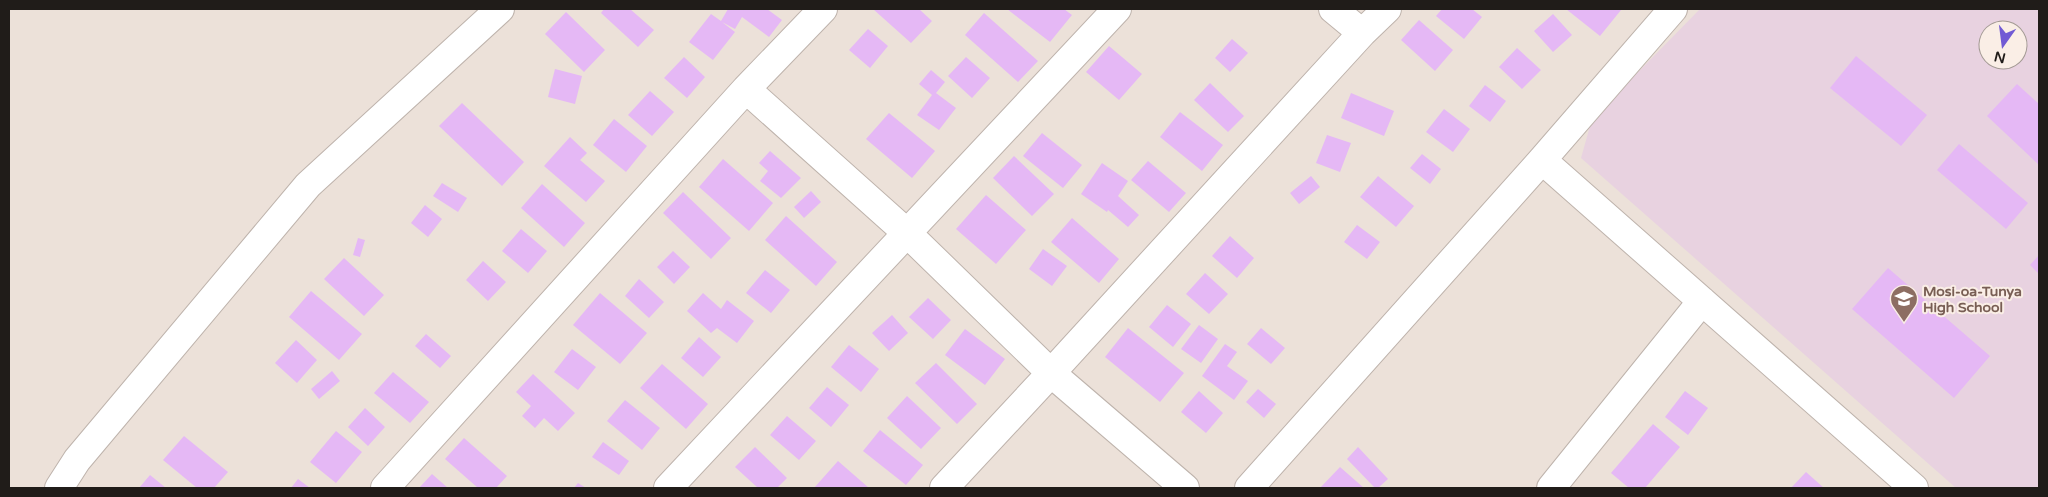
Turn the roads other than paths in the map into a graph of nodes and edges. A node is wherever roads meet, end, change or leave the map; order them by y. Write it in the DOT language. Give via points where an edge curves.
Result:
graph roads {
  1 [pos="500,9"];
  2 [pos="823,9"];
  3 [pos="1116,9"];
  4 [pos="1332,9"];
  5 [pos="1387,9"];
  6 [pos="1670,10"];
  7 [pos="1362,33"];
  8 [pos="746,89"];
  9 [pos="1542,160"];
  10 [pos="907,233"];
  11 [pos="1702,301"];
  12 [pos="1051,373"];
  13 [pos="59,488"];
  14 [pos="385,488"];
  15 [pos="668,488"];
  16 [pos="944,488"];
  17 [pos="1185,488"];
  18 [pos="1249,488"];
  19 [pos="1551,488"];
  20 [pos="1914,488"];
  1 -- 13 [label="street" via="308,185 78,460"];
  2 -- 8 [label="street"];
  3 -- 10 [label="street"];
  4 -- 7 [label="street"];
  5 -- 7 [label="street"];
  6 -- 9 [label="street"];
  7 -- 12 [label="street"];
  8 -- 10 [label="street"];
  8 -- 14 [label="street"];
  9 -- 11 [label="street"];
  9 -- 18 [label="street"];
  10 -- 12 [label="street"];
  10 -- 15 [label="street"];
  11 -- 19 [label="street"];
  11 -- 20 [label="street"];
  12 -- 16 [label="street"];
  12 -- 17 [label="street"];
}
